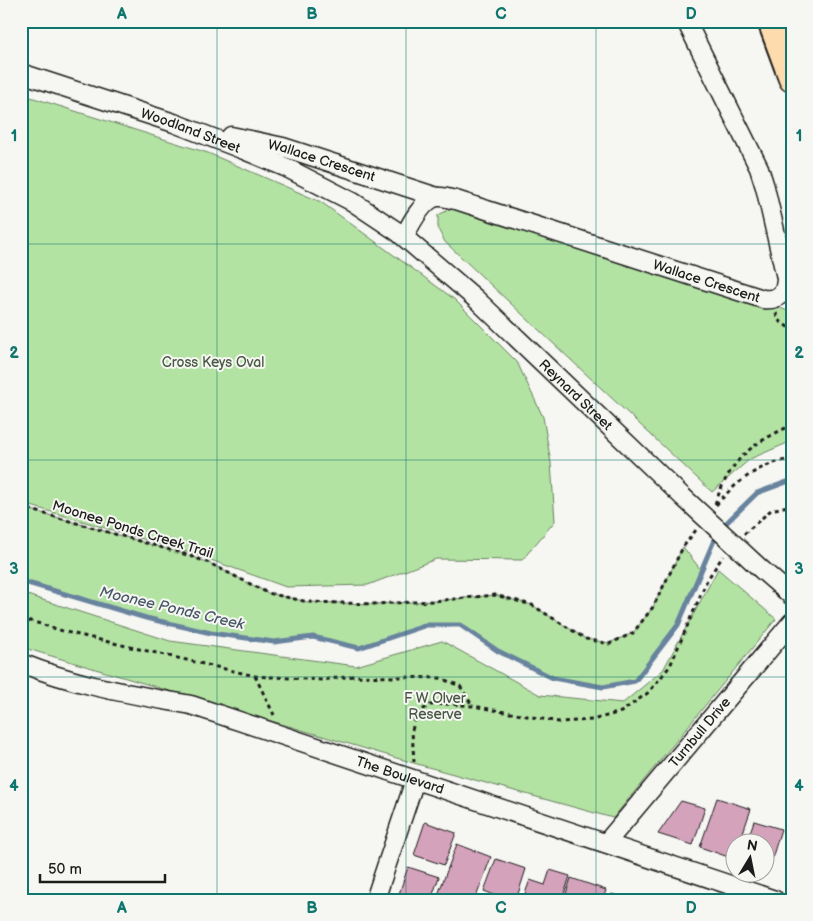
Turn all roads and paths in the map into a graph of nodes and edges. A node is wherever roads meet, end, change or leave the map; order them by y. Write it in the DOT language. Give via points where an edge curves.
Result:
graph roads {
  1 [pos="686,21"];
  2 [pos="770,21"];
  3 [pos="21,74"];
  4 [pos="792,78"];
  5 [pos="174,123"];
  6 [pos="437,197"];
  7 [pos="353,202"];
  8 [pos="404,237"];
  9 [pos="777,298"];
  10 [pos="792,330"];
  11 [pos="792,425"];
  12 [pos="792,459"];
  13 [pos="792,505"];
  14 [pos="21,507"];
  15 [pos="698,527"];
  16 [pos="739,539"];
  17 [pos="726,550"];
  18 [pos="792,596"];
  19 [pos="21,618"];
  20 [pos="30,621"];
  21 [pos="792,622"];
  22 [pos="21,628"];
  23 [pos="21,663"];
  24 [pos="255,676"];
  25 [pos="270,706"];
  26 [pos="473,706"];
  27 [pos="415,780"];
  28 [pos="606,843"];
  29 [pos="375,900"];
  30 [pos="775,900"];
  1 -- 9 [label="street, Wallace Crescent" via="762,176 786,278 784,290"];
  2 -- 4 [label="highway"];
  3 -- 5 [label="street, Woodland Street"];
  5 -- 6 [label="street, Wallace Crescent" via="283,147"];
  5 -- 7 [label="street, Woodland Street" via="285,167"];
  6 -- 8 [label="street" via="421,209"];
  6 -- 9 [label="street, Wallace Crescent" via="456,200 763,299"];
  7 -- 8 [label="street, Reynard Street"];
  8 -- 18 [label="street, Reynard Street, bridge" via="476,299 683,497"];
  9 -- 10 [label="path" via="778,320"];
  11 -- 12 [label="path" via="765,438 737,460 723,482 714,507 732,486 750,474"];
  13 -- 16 [label="path" via="771,510"];
  14 -- 15 [label="path, Moonee Ponds Creek Trail" via="192,557 281,597 332,604 374,604 495,595 532,605 586,639 609,644 633,633 653,607 683,547"];
  17 -- 26 [label="path" via="707,580 670,666 649,692 621,712 592,720 559,722"];
  19 -- 20 [label="path"];
  20 -- 22 [label="path"];
  20 -- 24 [label="path"];
  21 -- 28 [label="street, Turnbull Drive"];
  23 -- 27 [label="street, The Boulevard" via="98,688 191,705"];
  24 -- 25 [label="path"];
  24 -- 26 [label="path" via="322,680 354,676 440,678 460,686"];
  26 -- 27 [label="path" via="430,705 418,712 412,731"];
  27 -- 28 [label="street, The Boulevard"];
  27 -- 29 [label="street"];
  28 -- 30 [label="street, The Boulevard"];
}
